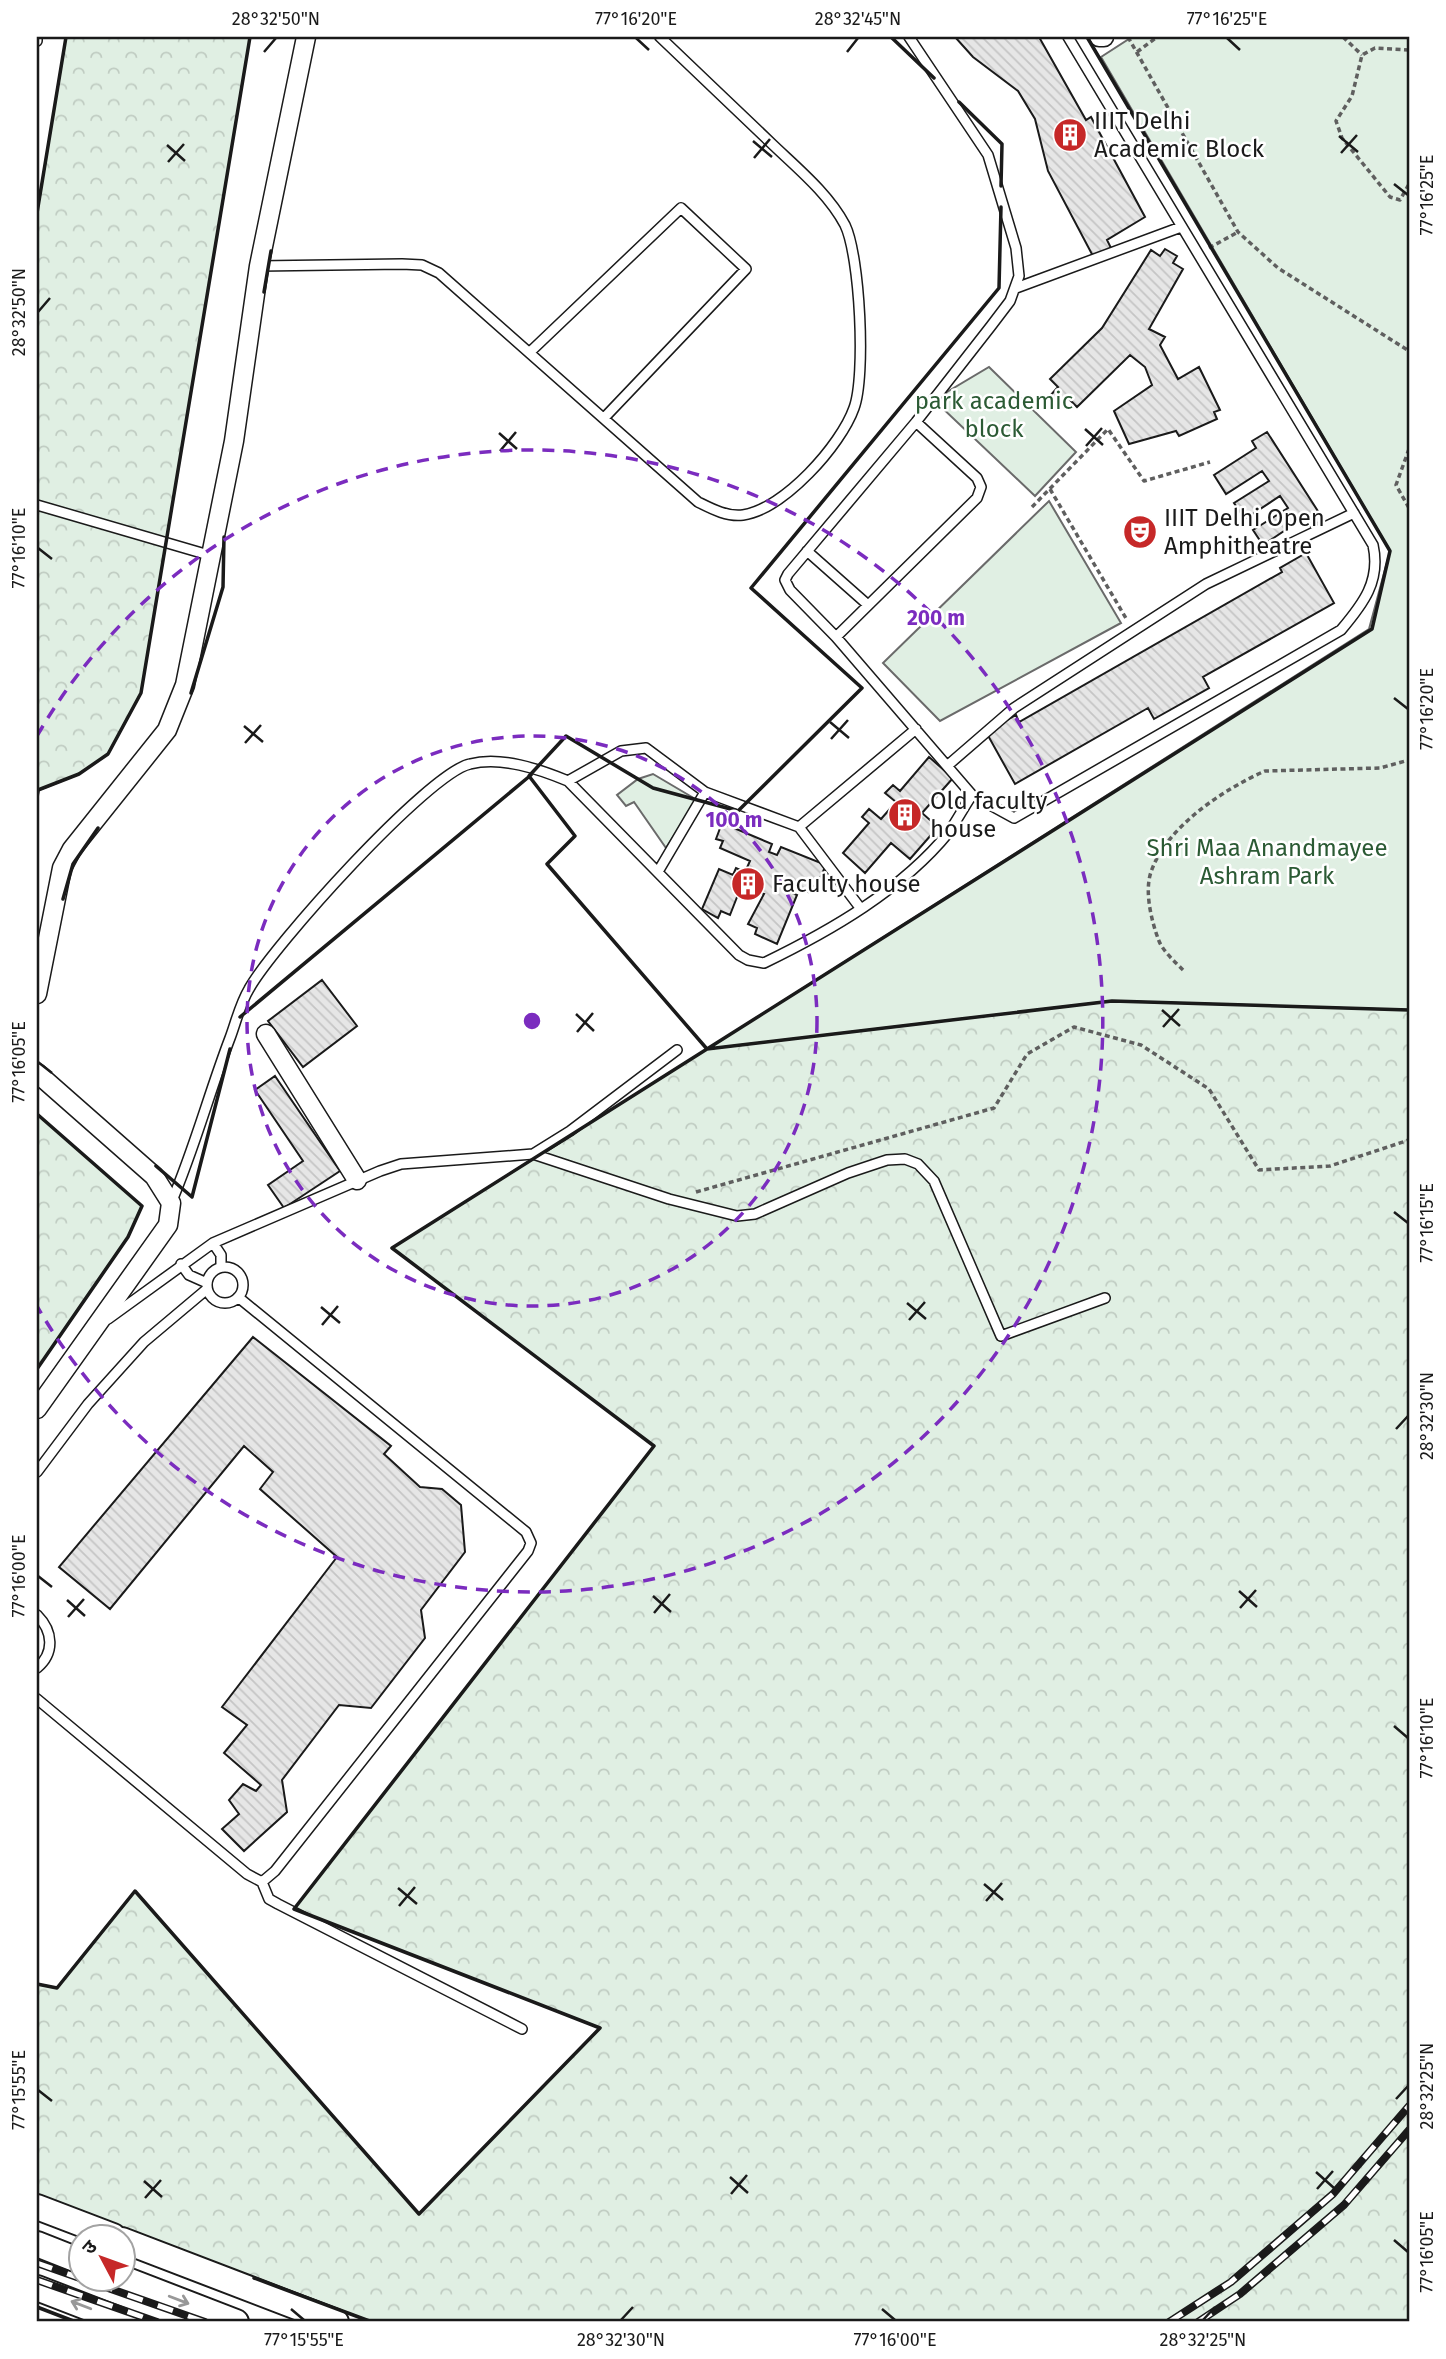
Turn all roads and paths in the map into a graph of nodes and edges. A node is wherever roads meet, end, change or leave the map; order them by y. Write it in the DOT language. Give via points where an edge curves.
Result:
graph roads {
  1 [pos="306,37"];
  2 [pos="660,37"];
  3 [pos="909,37"];
  4 [pos="1068,37"];
  5 [pos="1128,37"];
  6 [pos="1157,37"];
  7 [pos="1343,37"];
  8 [pos="1409,50"];
  9 [pos="1137,52"];
  10 [pos="1362,55"];
  11 [pos="1409,184"];
  12 [pos="1181,227"];
  13 [pos="1238,232"];
  14 [pos="1198,253"];
  15 [pos="259,266"];
  16 [pos="1016,288"];
  17 [pos="1409,351"];
  18 [pos="530,352"];
  19 [pos="604,418"];
  20 [pos="916,422"];
  21 [pos="1409,449"];
  22 [pos="1210,462"];
  23 [pos="1050,489"];
  24 [pos="37,505"];
  25 [pos="1032,507"];
  26 [pos="1409,508"];
  27 [pos="1354,513"];
  28 [pos="807,551"];
  29 [pos="212,556"];
  30 [pos="869,606"];
  31 [pos="1134,631"];
  32 [pos="836,637"];
  33 [pos="916,729"];
  34 [pos="1409,760"];
  35 [pos="947,766"];
  36 [pos="568,781"];
  37 [pos="705,792"];
  38 [pos="972,795"];
  39 [pos="799,827"];
  40 [pos="659,870"];
  41 [pos="861,909"];
  42 [pos="1183,970"];
  43 [pos="37,994"];
  44 [pos="267,1034"];
  45 [pos="677,1050"];
  46 [pos="37,1073"];
  47 [pos="1409,1140"];
  48 [pos="533,1154"];
  49 [pos="358,1180"];
  50 [pos="669,1199"];
  51 [pos="172,1203"];
  52 [pos="213,1243"];
  53 [pos="181,1264"];
  54 [pos="221,1267"];
  55 [pos="207,1286"];
  56 [pos="238,1297"];
  57 [pos="1105,1298"];
  58 [pos="93,1331"];
  59 [pos="37,1409"];
  60 [pos="37,1472"];
  61 [pos="37,1615"];
  62 [pos="37,1668"];
  63 [pos="37,1699"];
  64 [pos="262,1882"];
  65 [pos="522,2029"];
  66 [pos="37,2207"];
  67 [pos="76,2222"];
  68 [pos="37,2244"];
  69 [pos="136,2245"];
  70 [pos="66,2255"];
  71 [pos="136,2283"];
  72 [pos="37,2288"];
  73 [pos="125,2322"];
  74 [pos="236,2322"];
  75 [pos="336,2322"];
  1 -- 15 [label="street"];
  2 -- 19 [label="lane" via="815,186 846,227 856,270 859,382 846,428 824,457 774,504 743,515 718,512 698,502"];
  3 -- 16 [label="lane" via="988,155 1016,248"];
  4 -- 12 [label="lane"];
  5 -- 9 [label="path"];
  6 -- 9 [label="path"];
  7 -- 10 [label="path"];
  8 -- 10 [label="path" via="1375,48"];
  9 -- 13 [label="path"];
  10 -- 11 [label="path" via="1352,96 1336,121 1336,130 1390,197 1400,200"];
  12 -- 14 [label="lane"];
  12 -- 16 [label="lane"];
  13 -- 14 [label="path"];
  13 -- 17 [label="path" via="1278,268"];
  14 -- 27 [label="lane"];
  15 -- 18 [label="lane" via="422,265 459,287"];
  15 -- 29 [label="street"];
  16 -- 20 [label="lane"];
  18 -- 19 [label="lane"];
  18 -- 19 [label="lane" via="681,208 746,269"];
  20 -- 28 [label="lane"];
  20 -- 30 [label="lane" via="970,470 981,487 968,508"];
  21 -- 26 [label="path" via="1396,485"];
  22 -- 23 [label="path" via="1144,481 1108,429"];
  23 -- 25 [label="path"];
  23 -- 31 [label="path"];
  24 -- 29 [label="lane"];
  27 -- 31 [label="lane" via="1206,584"];
  27 -- 38 [label="lane" via="1373,545 1374,581 1365,602 1341,630 1014,818"];
  28 -- 30 [label="lane"];
  28 -- 32 [label="lane" via="785,580"];
  29 -- 43 [label="street" via="178,705 167,730 72,849 62,868"];
  30 -- 32 [label="lane"];
  31 -- 35 [label="lane" via="1014,708"];
  32 -- 33 [label="lane"];
  33 -- 35 [label="lane"];
  33 -- 39 [label="lane"];
  34 -- 42 [label="path" via="1380,768 1265,771 1195,815 1162,852 1151,873 1148,896 1160,943"];
  35 -- 38 [label="lane"];
  36 -- 37 [label="lane" via="621,751 639,747"];
  36 -- 40 [label="lane"];
  36 -- 51 [label="lane" via="539,769 471,763 456,768 404,810 270,958 248,990"];
  37 -- 39 [label="lane"];
  37 -- 40 [label="lane"];
  38 -- 41 [label="lane" via="949,831 925,856"];
  39 -- 41 [label="lane"];
  40 -- 41 [label="lane" via="739,954 756,962 786,952"];
  44 -- 49 [label="street"];
  45 -- 48 [label="lane"];
  46 -- 51 [label="street" via="154,1176"];
  47 -- 50 [label="path" via="1330,1166 1259,1170 1209,1089 1141,1045 1074,1027 1027,1054 994,1108"];
  48 -- 49 [label="lane" via="401,1164"];
  48 -- 50 [label="lane"];
  49 -- 52 [label="lane"];
  50 -- 57 [label="lane" via="725,1214 755,1214 848,1173 905,1159 918,1164 934,1181 1001,1336"];
  51 -- 58 [label="street" via="168,1225"];
  52 -- 53 [label="lane"];
  52 -- 54 [label="lane" via="221,1255"];
  53 -- 55 [label="lane" via="188,1275"];
  53 -- 58 [label="lane"];
  54 -- 55 [label="lane" via="212,1273"];
  54 -- 56 [label="lane" via="232,1268 240,1276 243,1286"];
  55 -- 56 [label="lane" via="218,1301"];
  55 -- 60 [label="lane" via="144,1342 88,1404"];
  56 -- 64 [label="lane" via="526,1532 531,1543"];
  58 -- 59 [label="street"];
  61 -- 62 [label="lane" via="45,1624 50,1646"];
  63 -- 64 [label="lane"];
  64 -- 65 [label="lane" via="269,1899"];
  66 -- 67 [label="street"];
  68 -- 70 [label="street"];
  69 -- 75 [label="street"];
  71 -- 74 [label="street, one-way"];
  73 -- 72 [label="street, one-way"];
}
